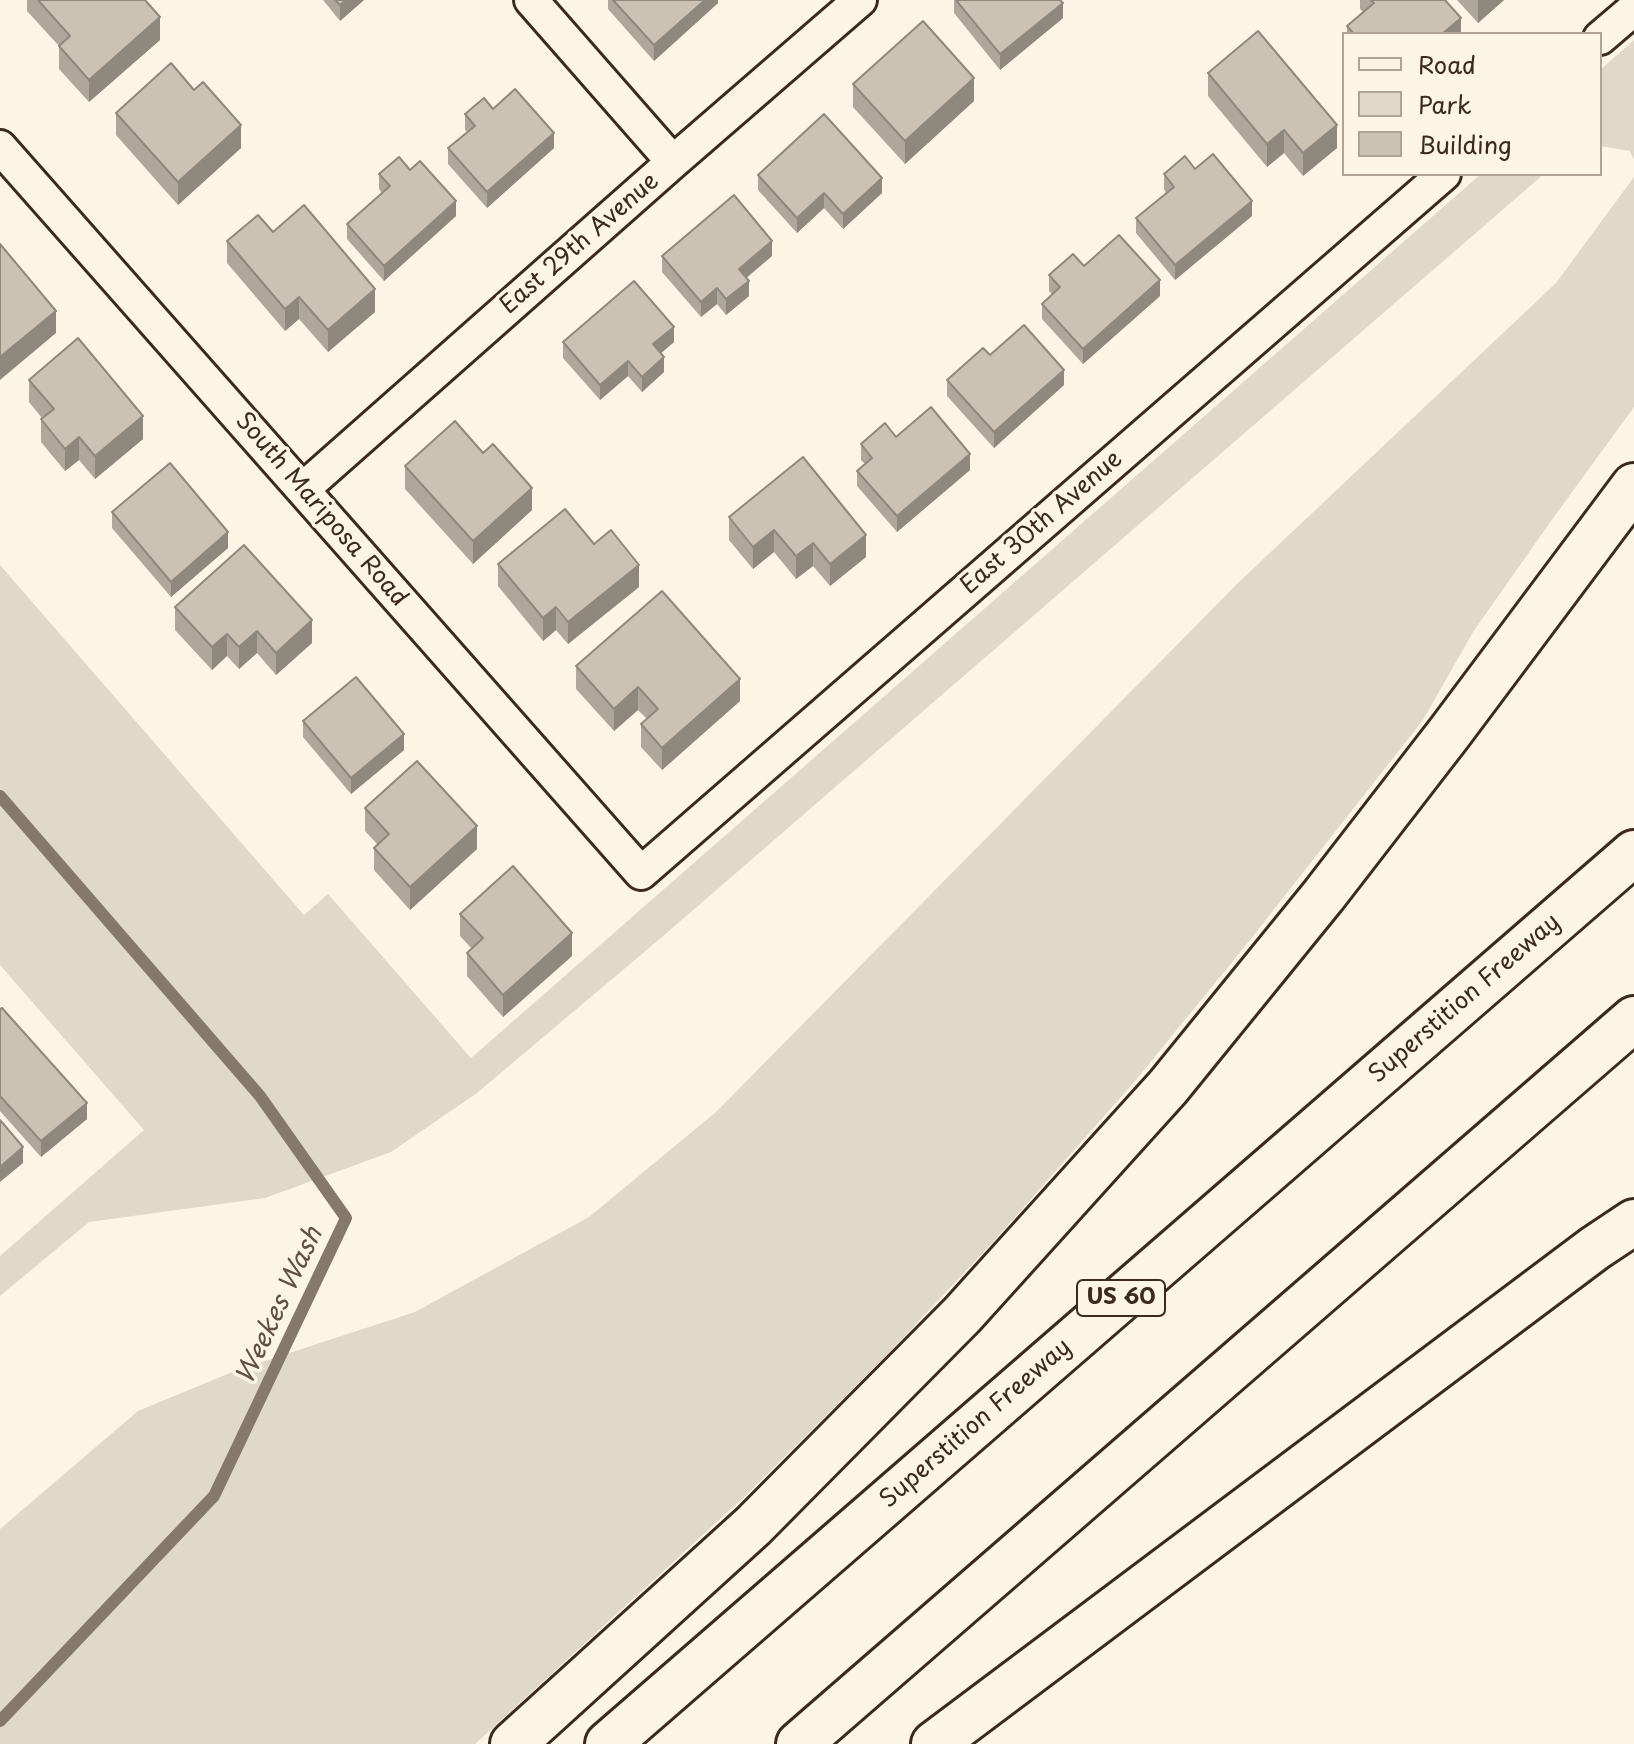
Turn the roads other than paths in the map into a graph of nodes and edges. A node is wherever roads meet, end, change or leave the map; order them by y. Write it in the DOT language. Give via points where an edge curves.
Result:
graph roads {
  1 [pos="531,0"];
  2 [pos="860,0"];
  3 [pos="1634,9"];
  4 [pos="1602,36"];
  5 [pos="0,147"];
  6 [pos="673,162"];
  7 [pos="1442,176"];
  8 [pos="1634,486"];
  9 [pos="303,489"];
  10 [pos="1634,853"];
  11 [pos="641,873"];
  12 [pos="1634,1019"];
  13 [pos="1634,1222"];
  14 [pos="513,1744"];
  15 [pos="608,1744"];
  16 [pos="799,1744"];
  17 [pos="934,1744"];
  1 -- 6 [label="street"];
  2 -- 6 [label="street, East 29th Avenue"];
  3 -- 4 [label="street"];
  5 -- 9 [label="street, South Mariposa Road"];
  6 -- 9 [label="street, East 29th Avenue"];
  7 -- 11 [label="street, East 30th Avenue"];
  8 -- 14 [label="highway" via="1324,895 1168,1087 962,1315 764,1515"];
  9 -- 11 [label="street, South Mariposa Road"];
  10 -- 15 [label="highway, Superstition Freeway / US 60"];
  12 -- 16 [label="highway"];
  13 -- 17 [label="highway"];
}
